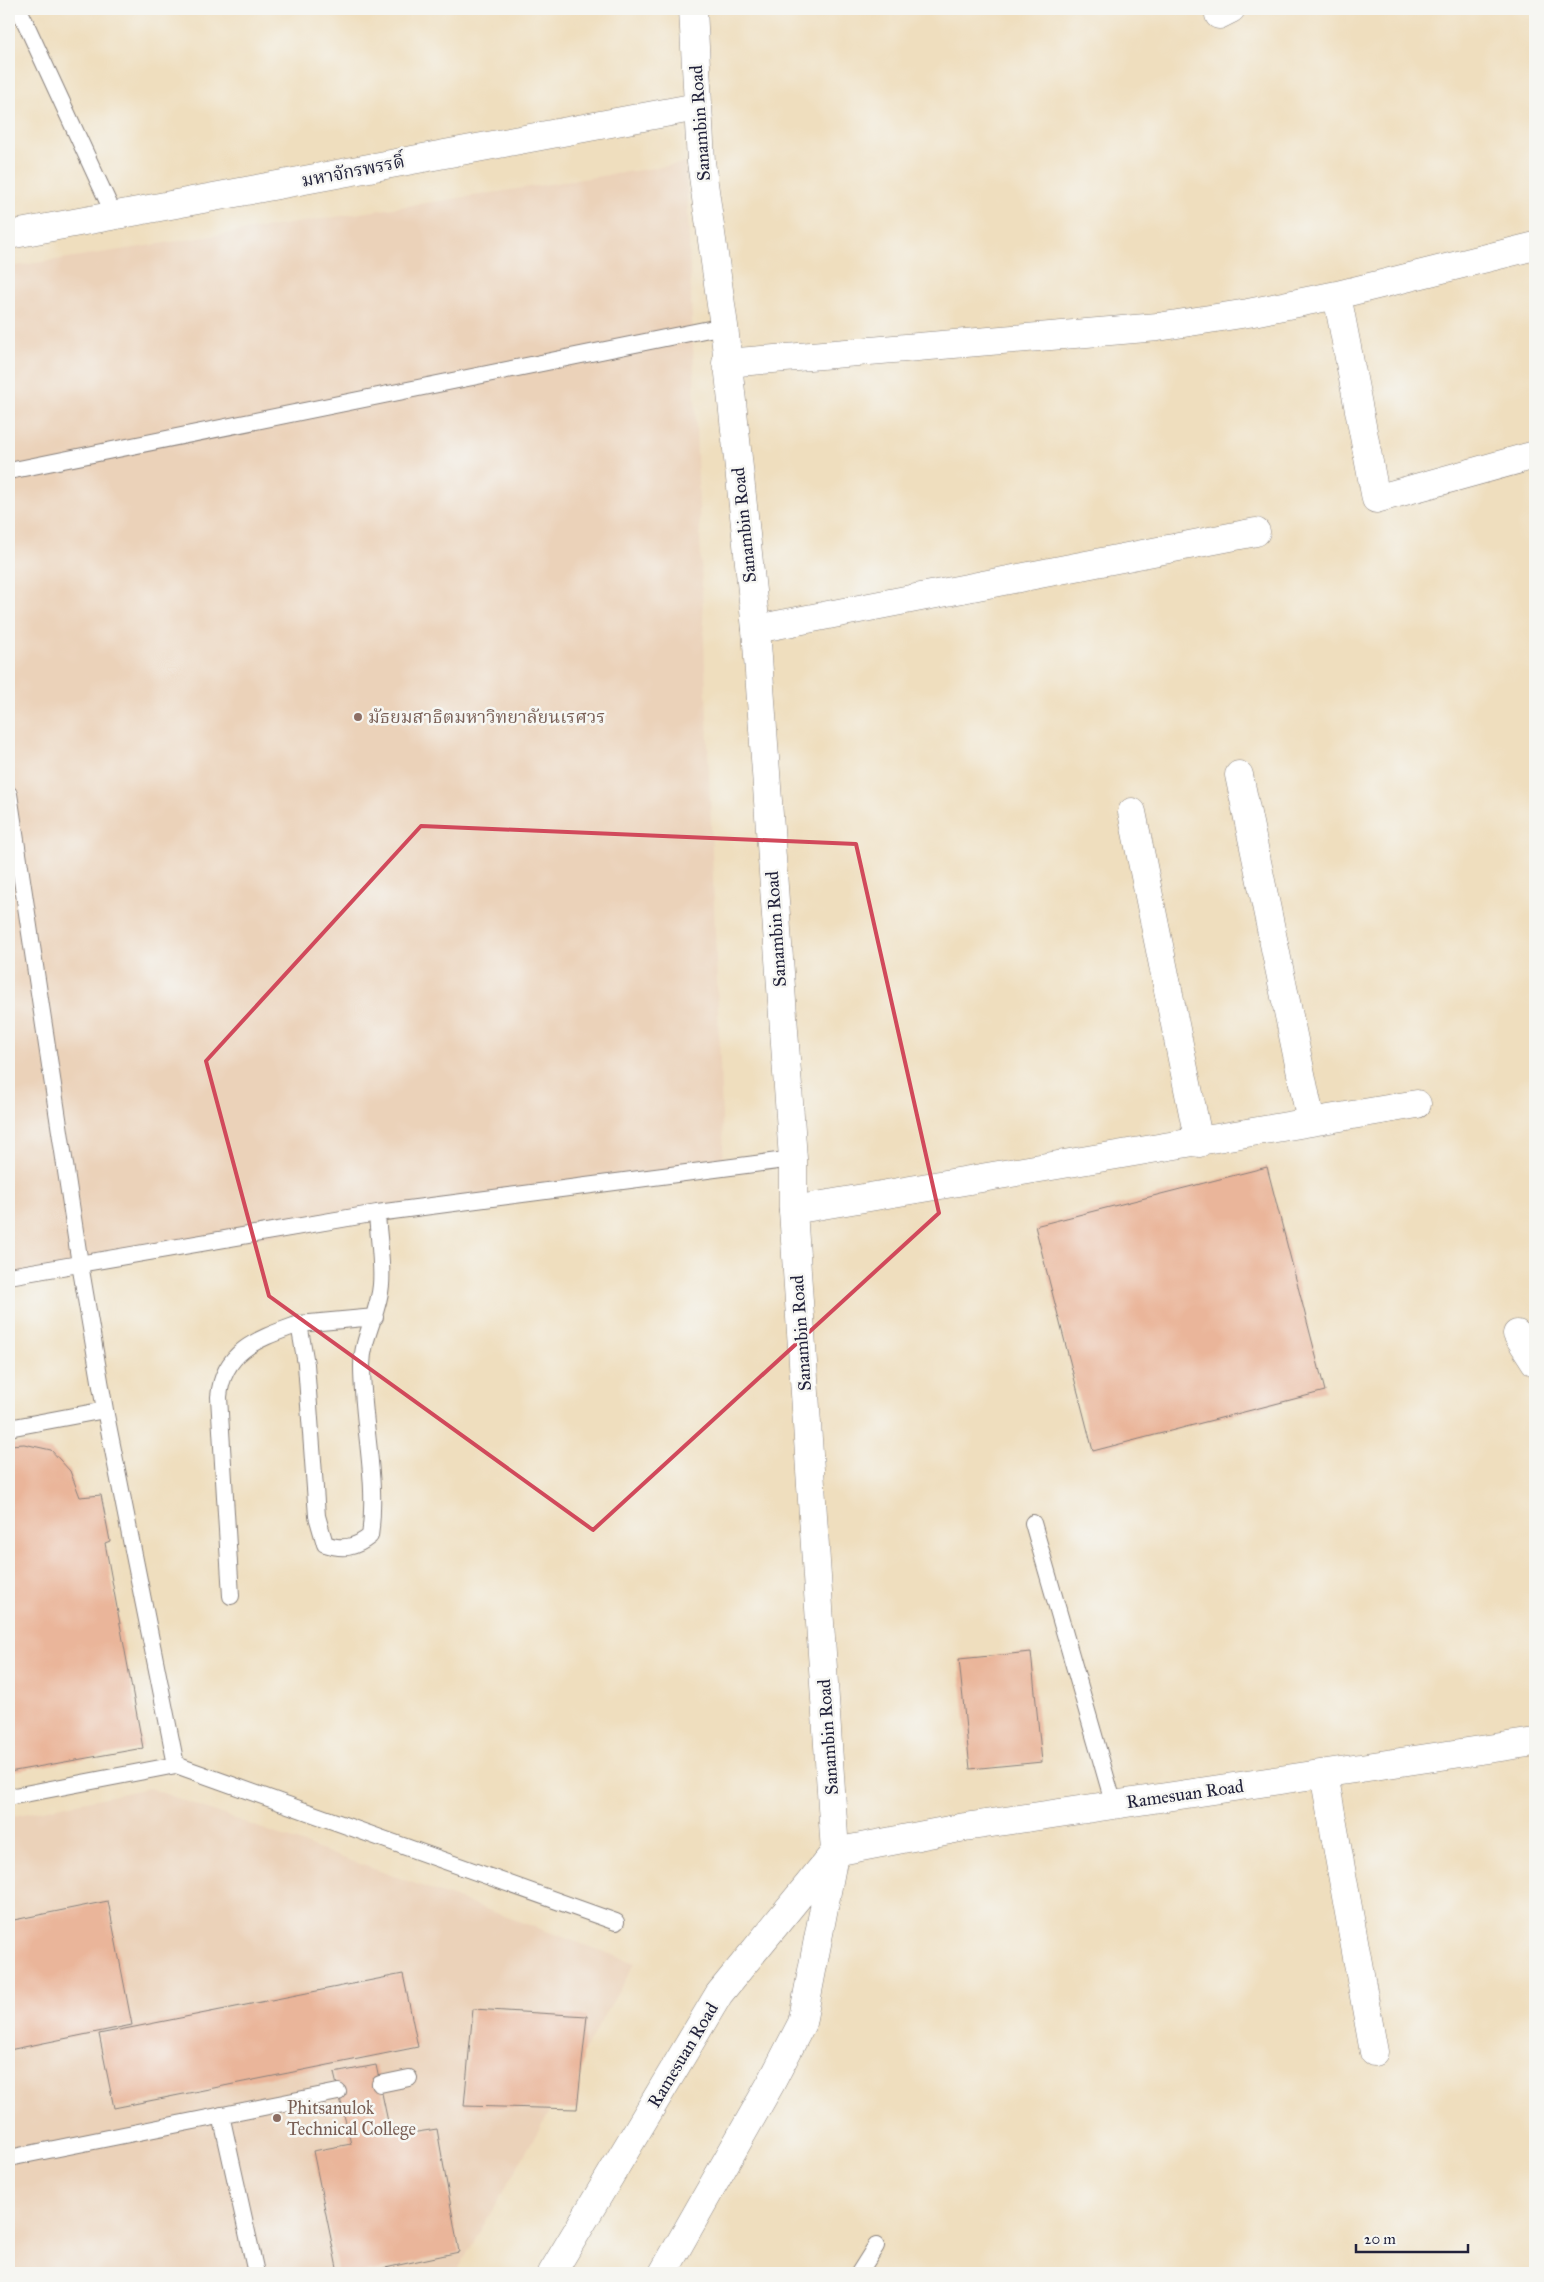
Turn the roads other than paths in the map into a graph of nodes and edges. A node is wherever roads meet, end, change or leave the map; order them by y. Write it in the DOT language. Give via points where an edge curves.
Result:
graph roads {
  1 [pos="19,9"];
  2 [pos="693,9"];
  3 [pos="697,107"];
  4 [pos="114,215"];
  5 [pos="9,235"];
  6 [pos="1535,246"];
  7 [pos="1337,295"];
  8 [pos="724,326"];
  9 [pos="726,363"];
  10 [pos="1535,454"];
  11 [pos="9,471"];
  12 [pos="1256,532"];
  13 [pos="756,629"];
  14 [pos="1239,775"];
  15 [pos="9,794"];
  16 [pos="1132,812"];
  17 [pos="1417,1104"];
  18 [pos="1311,1122"];
  19 [pos="1199,1143"];
  20 [pos="792,1159"];
  21 [pos="794,1210"];
  22 [pos="377,1213"];
  23 [pos="80,1264"];
  24 [pos="9,1276"];
  25 [pos="375,1316"];
  26 [pos="300,1324"];
  27 [pos="1517,1334"];
  28 [pos="1535,1362"];
  29 [pos="105,1410"];
  30 [pos="9,1428"];
  31 [pos="1033,1523"];
  32 [pos="231,1596"];
  33 [pos="1535,1742"];
  34 [pos="176,1765"];
  35 [pos="1324,1774"];
  36 [pos="9,1797"];
  37 [pos="1114,1805"];
  38 [pos="835,1852"];
  39 [pos="616,1922"];
  40 [pos="1374,2052"];
  41 [pos="409,2078"];
  42 [pos="380,2084"];
  43 [pos="338,2092"];
  44 [pos="221,2115"];
  45 [pos="9,2158"];
  46 [pos="876,2246"];
  47 [pos="256,2273"];
  48 [pos="552,2273"];
  49 [pos="663,2273"];
  50 [pos="859,2273"];
  1 -- 4 [label="lane"];
  2 -- 3 [label="street, Sanambin Road"];
  3 -- 4 [label="street, มหาจักรพรรดิ์"];
  3 -- 8 [label="street, Sanambin Road" via="701,162"];
  4 -- 5 [label="street, มหาจักรพรรดิ์"];
  6 -- 7 [label="street"];
  7 -- 9 [label="street" via="1158,327"];
  7 -- 10 [label="street" via="1376,499"];
  8 -- 9 [label="street, Sanambin Road"];
  8 -- 11 [label="lane"];
  9 -- 13 [label="street, Sanambin Road"];
  12 -- 13 [label="street"];
  13 -- 20 [label="street, Sanambin Road"];
  14 -- 18 [label="street"];
  15 -- 23 [label="lane"];
  16 -- 19 [label="street"];
  17 -- 18 [label="street"];
  18 -- 19 [label="street"];
  19 -- 21 [label="street"];
  20 -- 21 [label="street, Sanambin Road"];
  20 -- 22 [label="lane"];
  21 -- 38 [label="street, Sanambin Road"];
  22 -- 23 [label="lane"];
  22 -- 25 [label="lane" via="381,1285"];
  23 -- 24 [label="lane"];
  23 -- 29 [label="lane"];
  25 -- 26 [label="lane"];
  25 -- 26 [label="lane" via="366,1338 362,1365 373,1509 370,1536 357,1546 337,1548 325,1544 321,1533"];
  26 -- 32 [label="lane" via="253,1342 235,1358 220,1384 218,1397"];
  27 -- 28 [label="street"];
  29 -- 30 [label="lane"];
  29 -- 34 [label="lane"];
  31 -- 37 [label="lane"];
  33 -- 35 [label="street, Ramesuan Road"];
  34 -- 36 [label="lane"];
  34 -- 39 [label="lane"];
  35 -- 37 [label="street, Ramesuan Road"];
  35 -- 40 [label="street"];
  37 -- 38 [label="street, Ramesuan Road" via="965,1827"];
  38 -- 48 [label="street, Ramesuan Road" via="719,1994"];
  38 -- 49 [label="street" via="802,2023"];
  41 -- 42 [label="lane"];
  43 -- 44 [label="lane"];
  44 -- 45 [label="lane"];
  44 -- 47 [label="lane"];
  46 -- 50 [label="lane"];
}
